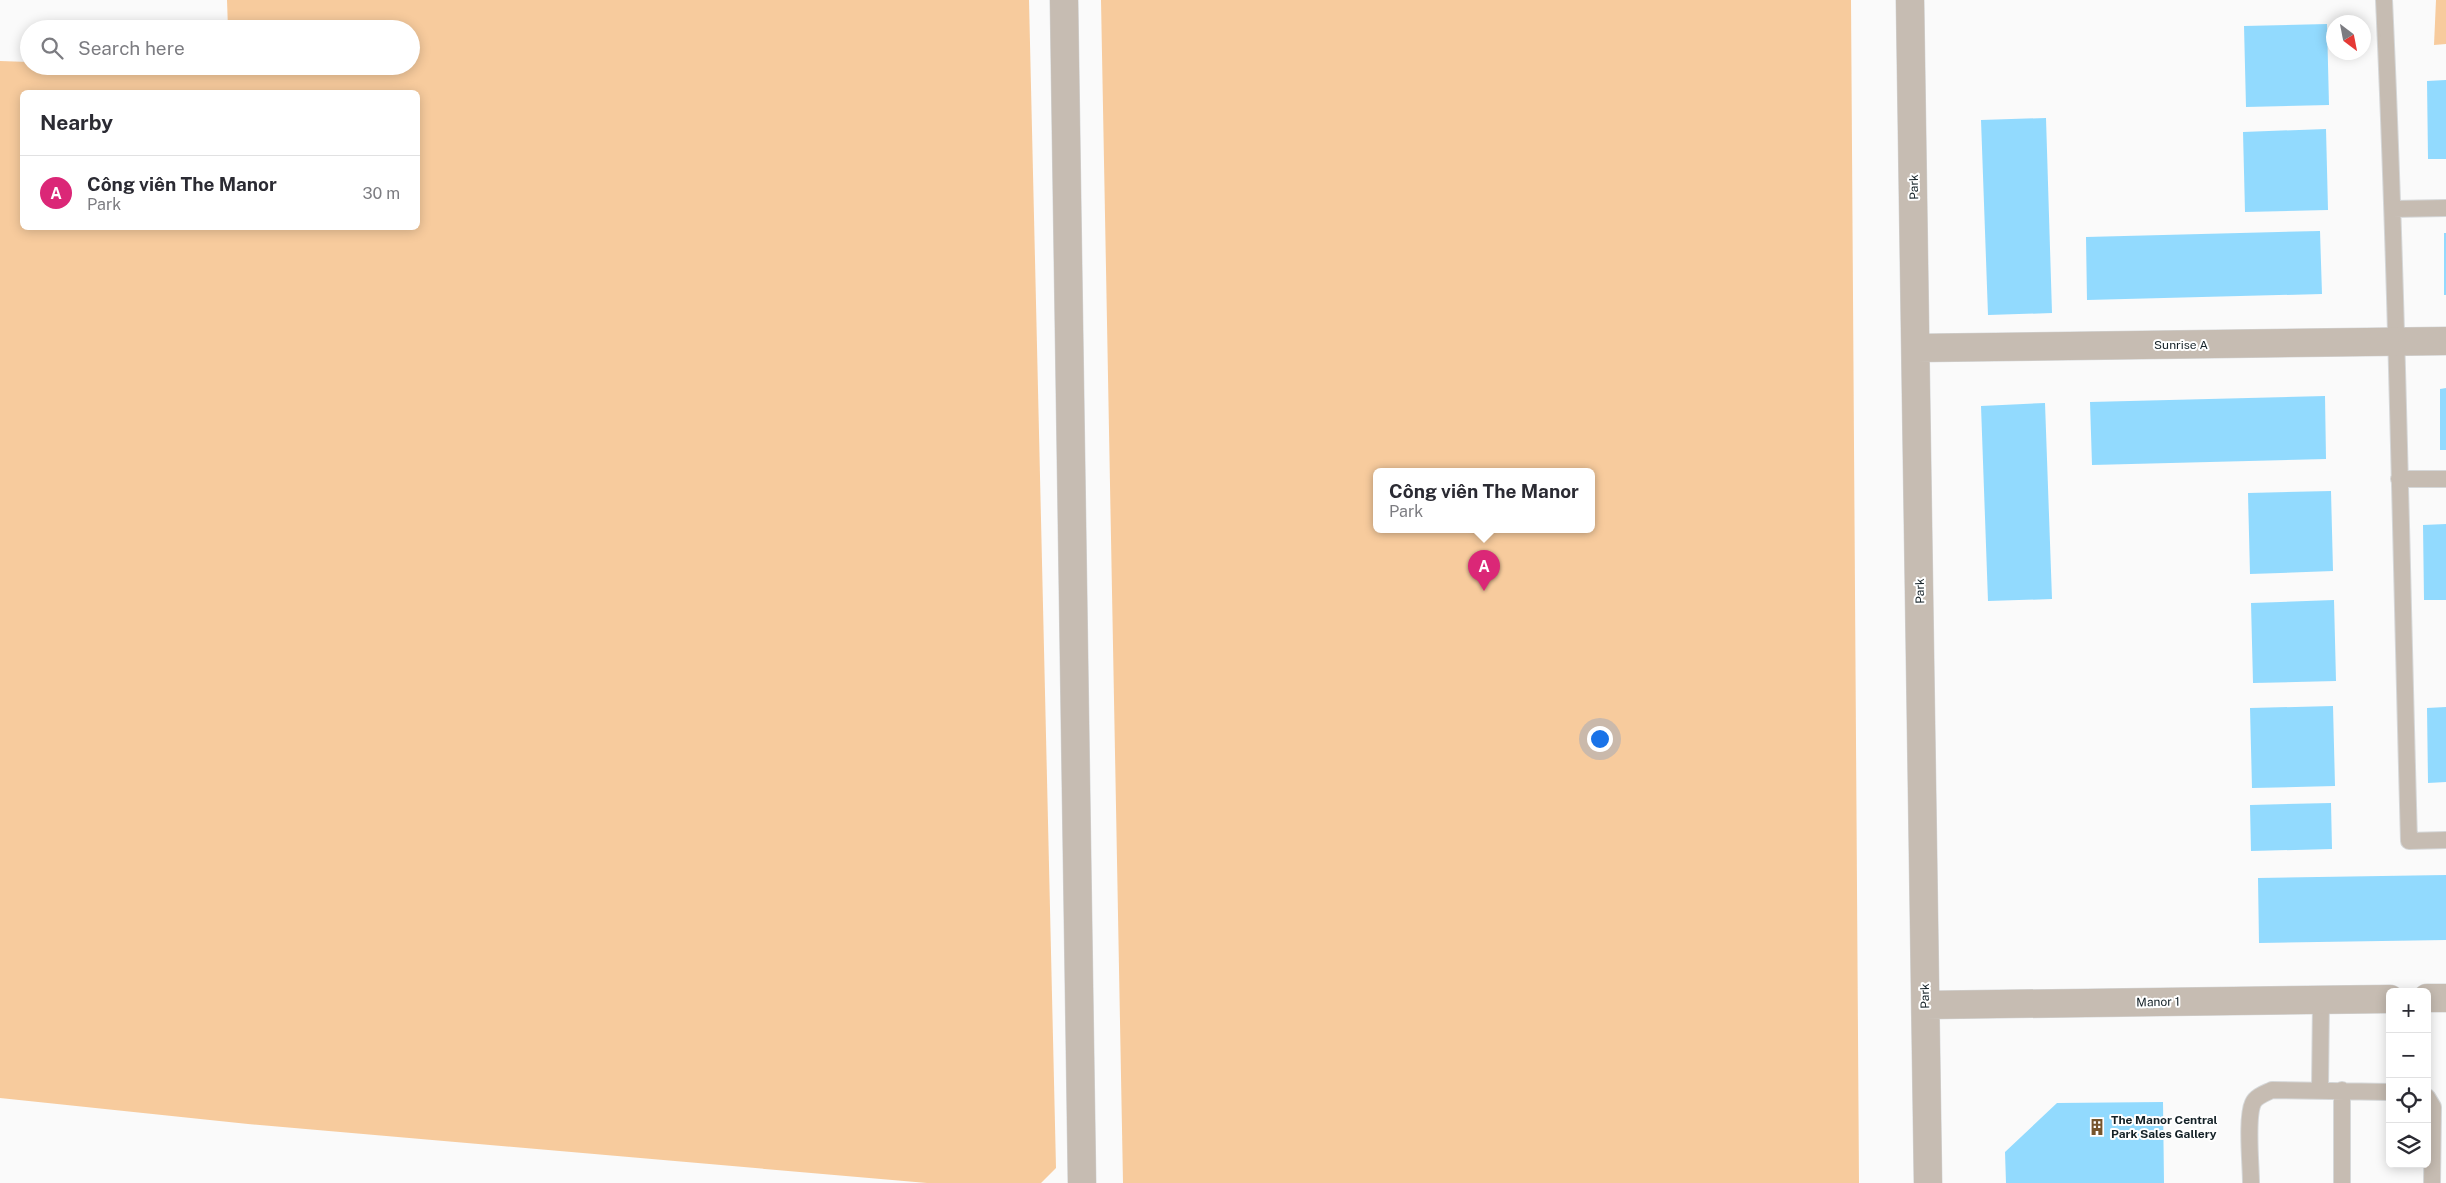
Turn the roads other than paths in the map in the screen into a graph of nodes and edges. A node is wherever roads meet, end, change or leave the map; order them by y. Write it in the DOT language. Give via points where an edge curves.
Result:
graph roads {
  1 [pos="1064,0"];
  2 [pos="1910,0"];
  3 [pos="2384,0"];
  4 [pos="2446,208"];
  5 [pos="2394,209"];
  6 [pos="2446,342"];
  7 [pos="2395,343"];
  8 [pos="1917,348"];
  9 [pos="2399,479"];
  10 [pos="2446,479"];
  11 [pos="2446,840"];
  12 [pos="2431,998"];
  13 [pos="2446,998"];
  14 [pos="2386,999"];
  15 [pos="2321,1000"];
  16 [pos="1926,1005"];
  17 [pos="2320,1090"];
  18 [pos="2342,1090"];
  19 [pos="2386,1092"];
  20 [pos="2431,1104"];
  21 [pos="1082,1183"];
  22 [pos="1928,1183"];
  23 [pos="2251,1183"];
  24 [pos="2342,1183"];
  25 [pos="2432,1183"];
  1 -- 21 [label="street"];
  2 -- 8 [label="street, Park"];
  3 -- 5 [label="lane"];
  4 -- 5 [label="lane"];
  5 -- 7 [label="lane"];
  6 -- 7 [label="street, Sunrise A"];
  7 -- 8 [label="street, Sunrise A"];
  7 -- 9 [label="lane"];
  8 -- 16 [label="street, Park"];
  9 -- 10 [label="lane"];
  9 -- 11 [label="lane" via="2409,841"];
  12 -- 13 [label="street"];
  14 -- 15 [label="street, Manor 1"];
  15 -- 16 [label="street, Manor 1"];
  15 -- 17 [label="lane"];
  16 -- 22 [label="street, Park"];
  17 -- 18 [label="lane"];
  17 -- 23 [label="lane" via="2272,1090 2253,1102 2250,1115"];
  18 -- 19 [label="lane"];
  18 -- 24 [label="lane"];
  20 -- 25 [label="lane"];
}
